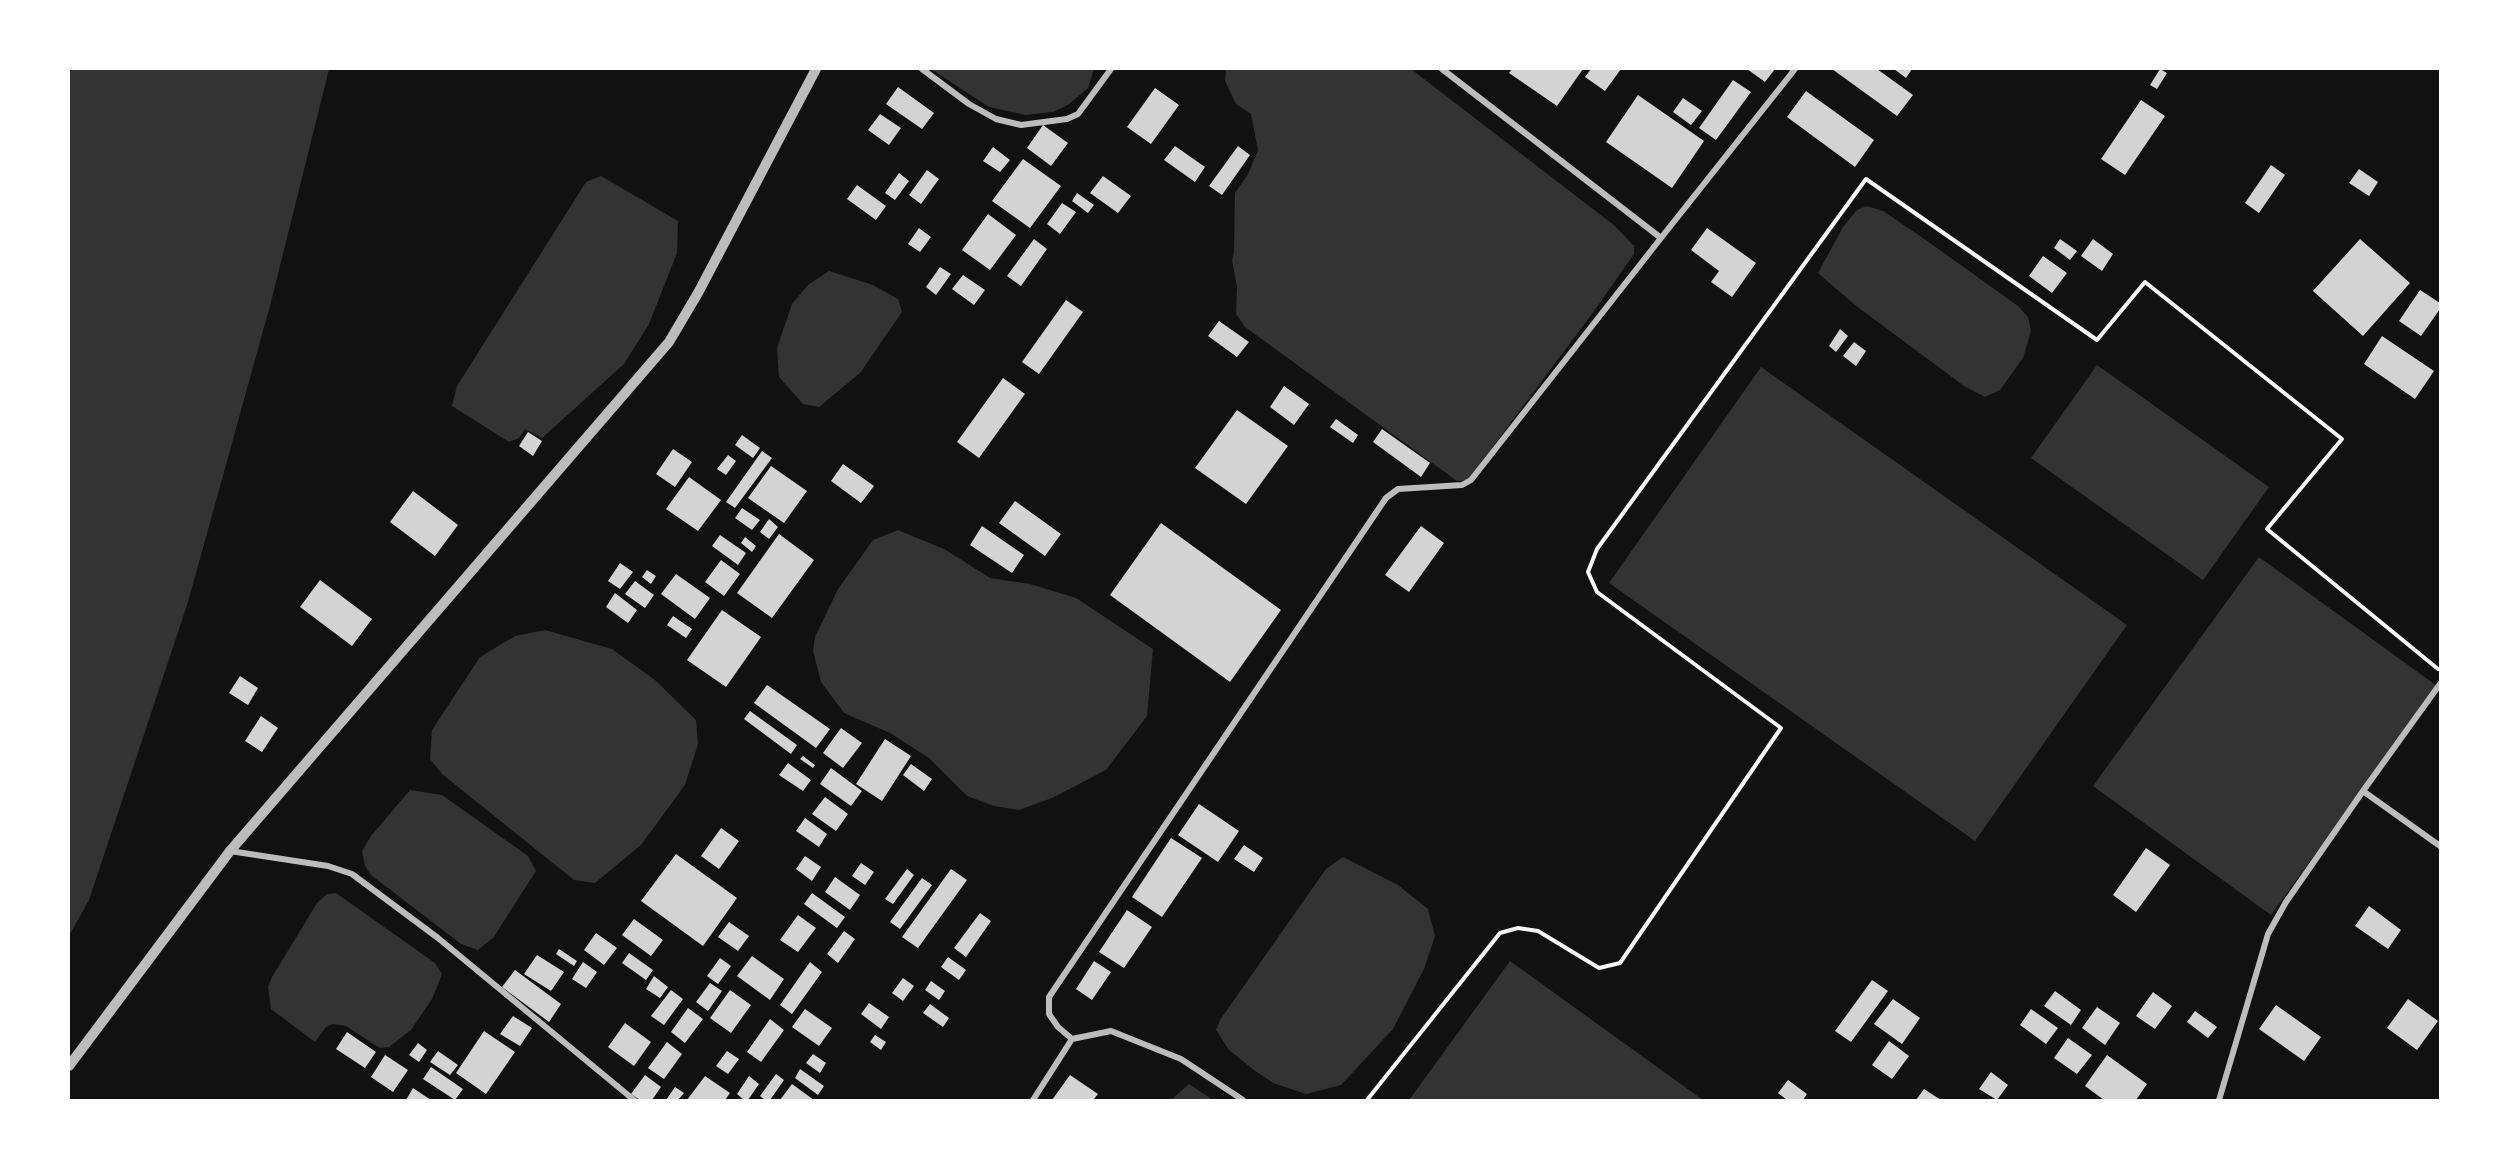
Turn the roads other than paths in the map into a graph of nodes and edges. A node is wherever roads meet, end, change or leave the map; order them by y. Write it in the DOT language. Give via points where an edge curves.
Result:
graph roads {
  1 [pos="816,69"];
  2 [pos="922,69"];
  3 [pos="1111,69"];
  4 [pos="1442,69"];
  5 [pos="1795,69"];
  6 [pos="1660,238"];
  7 [pos="2440,684"];
  8 [pos="2363,791"];
  9 [pos="2440,846"];
  10 [pos="230,851"];
  11 [pos="1072,1039"];
  12 [pos="69,1066"];
  13 [pos="634,1100"];
  14 [pos="1033,1100"];
  15 [pos="1243,1100"];
  16 [pos="2219,1100"];
  1 -- 10 [label="street" via="669,342"];
  2 -- 3 [label="street" via="969,104 996,119 1021,125 1078,114"];
  4 -- 6 [label="street"];
  5 -- 6 [label="street"];
  6 -- 11 [label="street" via="1471,480 1462,485 1398,489 1386,498 1050,997 1050,1014"];
  7 -- 8 [label="street"];
  8 -- 9 [label="street"];
  8 -- 16 [label="street" via="2268,934"];
  10 -- 12 [label="street"];
  10 -- 13 [label="street" via="328,866 352,874 438,938"];
  11 -- 14 [label="street"];
  11 -- 15 [label="street" via="1111,1031 1181,1059"];
}
